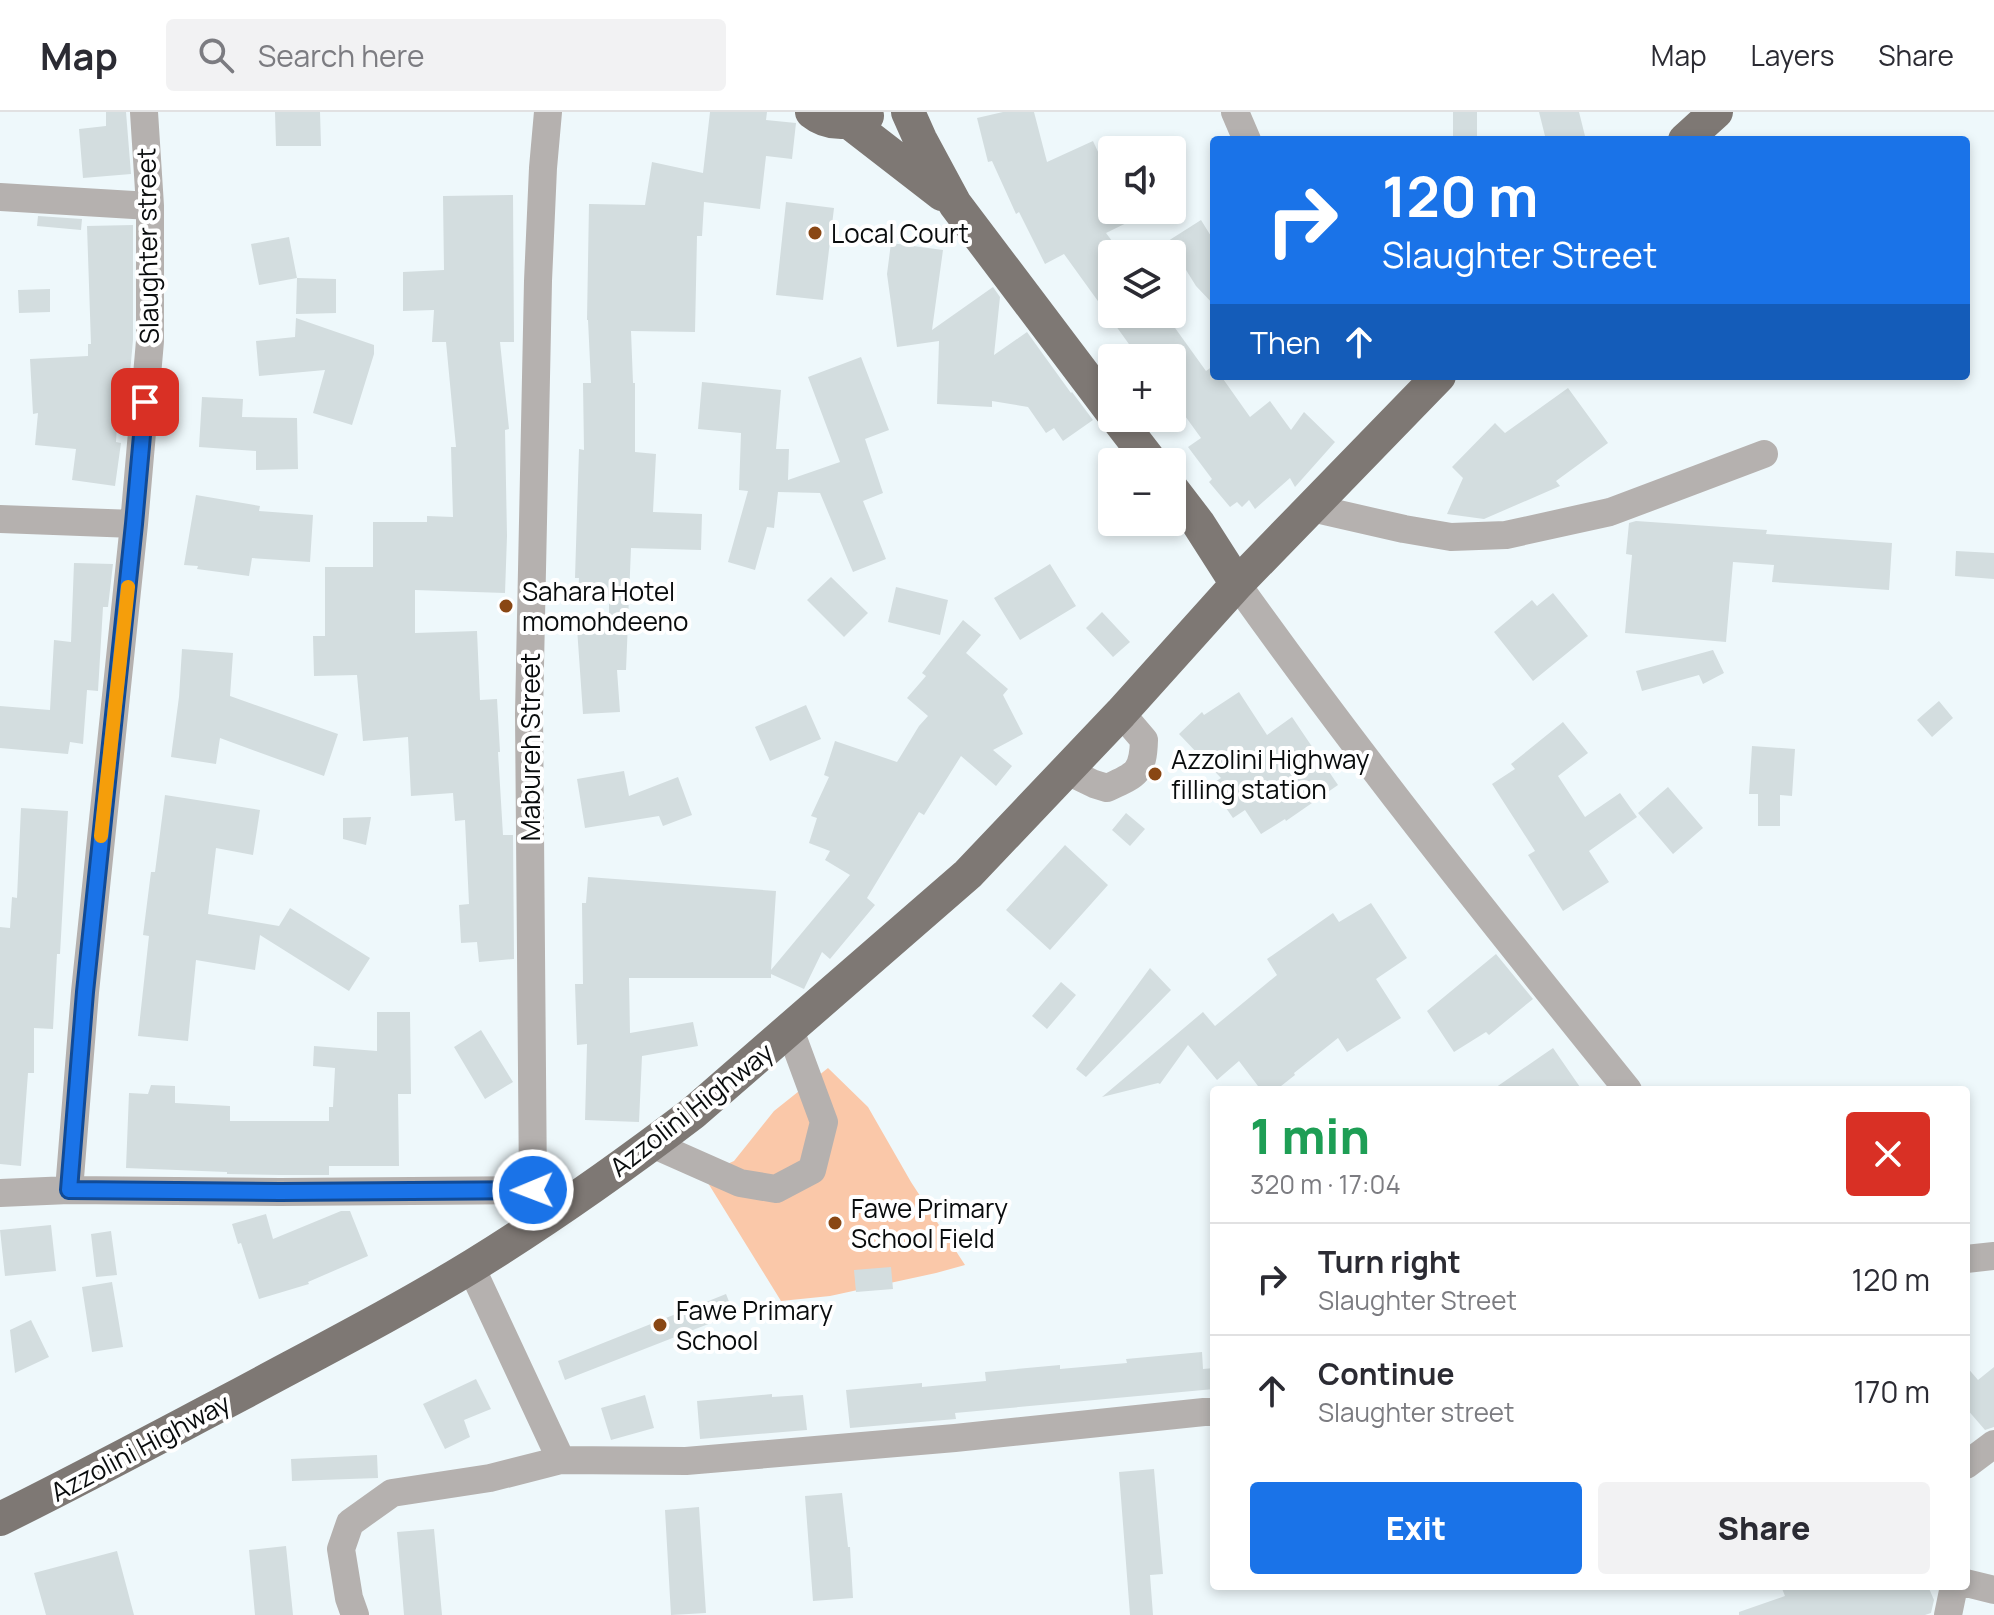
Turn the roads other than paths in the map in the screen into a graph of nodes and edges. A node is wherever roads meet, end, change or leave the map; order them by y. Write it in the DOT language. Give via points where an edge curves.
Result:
graph roads {
  1 [pos="144,112"];
  2 [pos="548,112"];
  3 [pos="812,112"];
  4 [pos="908,112"];
  5 [pos="1235,112"];
  6 [pos="1716,112"];
  7 [pos="861,117"];
  8 [pos="1245,136"];
  9 [pos="1689,136"];
  10 [pos="0,197"];
  11 [pos="955,204"];
  12 [pos="150,206"];
  13 [pos="1435,380"];
  14 [pos="1098,393"];
  15 [pos="1128,432"];
  16 [pos="1140,448"];
  17 [pos="1764,454"];
  18 [pos="1186,507"];
  19 [pos="1312,508"];
  20 [pos="0,519"];
  21 [pos="134,524"];
  22 [pos="1237,584"];
  23 [pos="1121,713"];
  24 [pos="1067,771"];
  25 [pos="790,1030"];
  26 [pos="1625,1086"];
  27 [pos="652,1144"];
  28 [pos="69,1190"];
  29 [pos="533,1190"];
  30 [pos="0,1193"];
  31 [pos="530,1229"];
  32 [pos="1994,1256"];
  33 [pos="1970,1259"];
  34 [pos="471,1267"];
  35 [pos="1210,1412"];
  36 [pos="1994,1444"];
  37 [pos="561,1460"];
  38 [pos="1970,1462"];
  39 [pos="0,1519"];
  40 [pos="1970,1584"];
  41 [pos="1953,1590"];
  42 [pos="1994,1590"];
  43 [pos="355,1615"];
  44 [pos="1948,1615"];
  1 -- 12 [label="street, Slaughter street"];
  2 -- 29 [label="street, Mabureh Street" via="538,281 529,699"];
  3 -- 7 [label="main road" via="833,122"];
  4 -- 11 [label="main road"];
  5 -- 8 [label="street"];
  6 -- 9 [label="main road"];
  7 -- 11 [label="main road" via="896,157"];
  10 -- 12 [label="street"];
  11 -- 14 [label="main road"];
  12 -- 21 [label="street, Slaughter street" via="150,341"];
  13 -- 19 [label="main road, Azzolini Highway"];
  15 -- 16 [label="main road"];
  17 -- 19 [label="street" via="1610,512 1506,535 1451,537"];
  18 -- 22 [label="main road"];
  19 -- 22 [label="main road, Azzolini Highway"];
  20 -- 21 [label="street"];
  21 -- 28 [label="street"];
  22 -- 23 [label="main road, Azzolini Highway"];
  22 -- 26 [label="street" via="1411,816"];
  23 -- 24 [label="main road, Azzolini Highway"];
  23 -- 24 [label="street" via="1144,740 1144,757 1134,776 1107,788"];
  24 -- 25 [label="main road, Azzolini Highway" via="968,874"];
  25 -- 27 [label="main road, Azzolini Highway"];
  25 -- 27 [label="street" via="824,1122 812,1170 776,1189 740,1183"];
  27 -- 31 [label="main road, Azzolini Highway"];
  28 -- 29 [label="street"];
  28 -- 30 [label="street"];
  29 -- 31 [label="street, Mabureh Street"];
  31 -- 34 [label="main road, Azzolini Highway"];
  32 -- 33 [label="street"];
  34 -- 37 [label="street"];
  34 -- 39 [label="main road, Azzolini Highway"];
  35 -- 37 [label="street" via="686,1461"];
  36 -- 38 [label="street"];
  37 -- 43 [label="street" via="490,1478 392,1493 350,1523 341,1549"];
  40 -- 42 [label="street"];
  41 -- 44 [label="street"];
}
